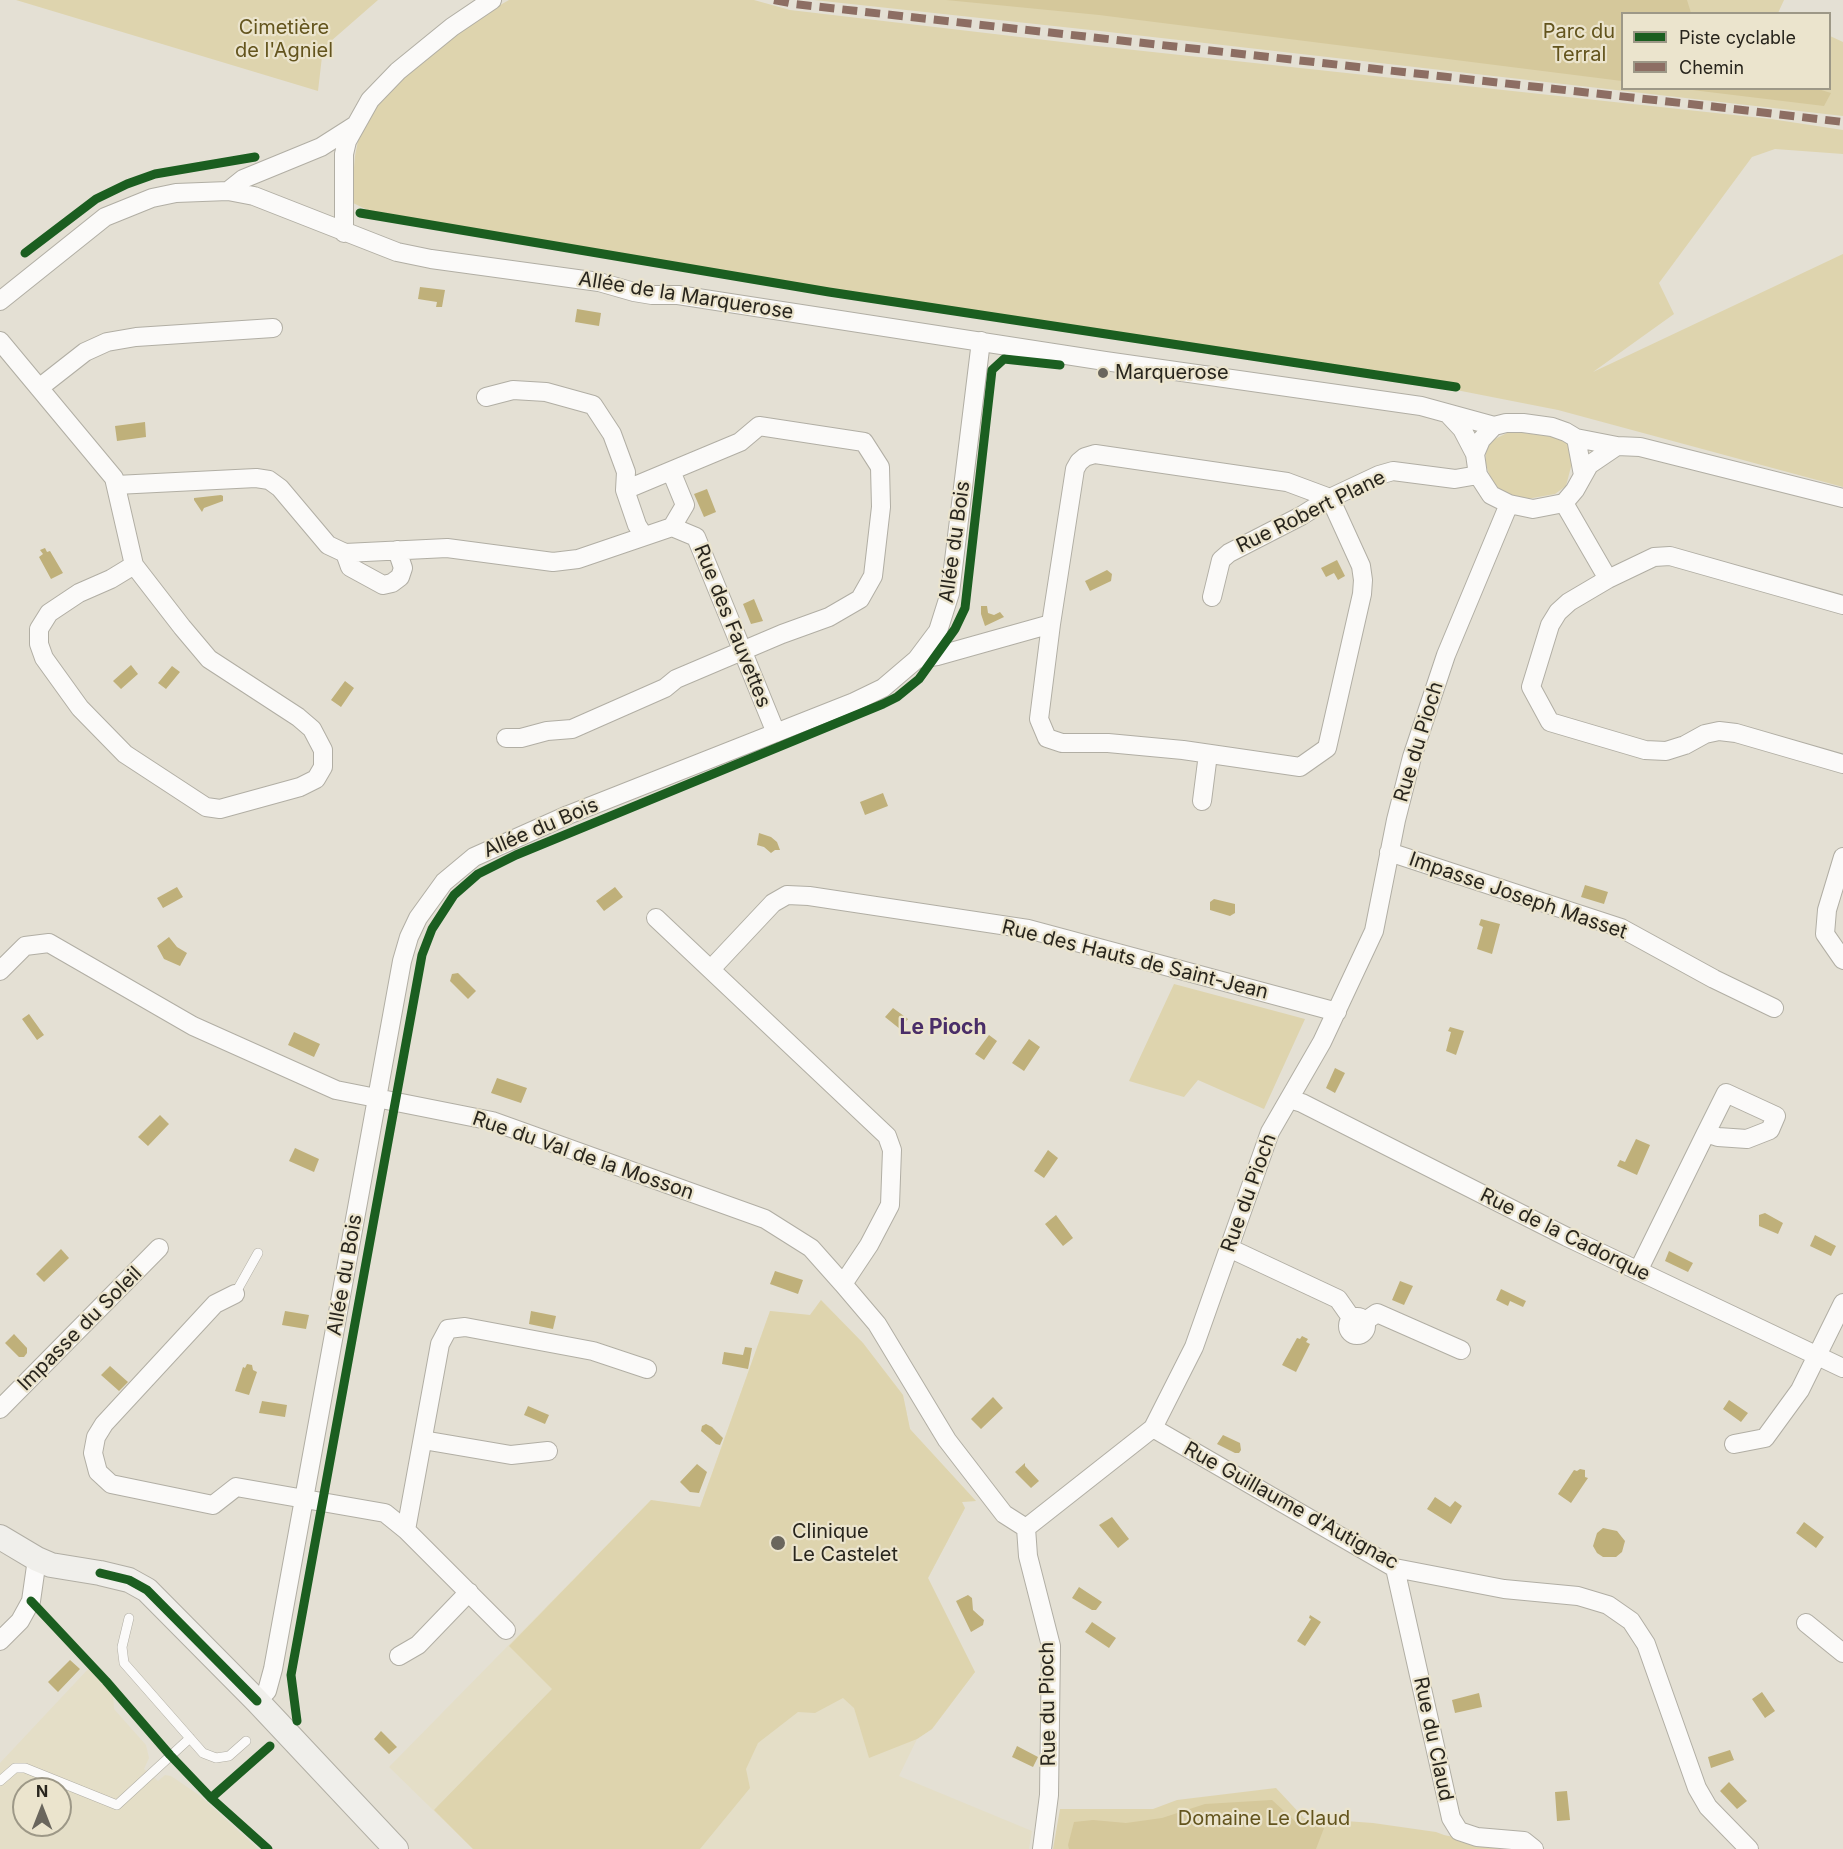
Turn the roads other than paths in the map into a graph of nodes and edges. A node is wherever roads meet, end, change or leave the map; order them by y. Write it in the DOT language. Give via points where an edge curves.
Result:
graph roads {
  1 [pos="492,0"];
  2 [pos="354,126"];
  3 [pos="228,190"];
  4 [pos="344,233"];
  5 [pos="0,301"];
  6 [pos="273,328"];
  7 [pos="0,341"];
  8 [pos="981,341"];
  9 [pos="39,388"];
  10 [pos="486,397"];
  11 [pos="1448,414"];
  12 [pos="1494,426"];
  13 [pos="1576,438"];
  14 [pos="1617,446"];
  15 [pos="1475,454"];
  16 [pos="672,471"];
  17 [pos="1478,475"];
  18 [pos="1582,475"];
  19 [pos="116,485"];
  20 [pos="625,490"];
  21 [pos="1330,498"];
  22 [pos="1843,498"];
  23 [pos="1563,503"];
  24 [pos="1509,504"];
  25 [pos="672,527"];
  26 [pos="644,536"];
  27 [pos="397,550"];
  28 [pos="345,553"];
  29 [pos="134,565"];
  30 [pos="1608,579"];
  31 [pos="1212,597"];
  32 [pos="1843,605"];
  33 [pos="1051,624"];
  34 [pos="741,651"];
  35 [pos="917,659"];
  36 [pos="776,733"];
  37 [pos="506,738"];
  38 [pos="1208,754"];
  39 [pos="1843,764"];
  40 [pos="1202,801"];
  41 [pos="1389,852"];
  42 [pos="1843,858"];
  43 [pos="656,918"];
  44 [pos="1843,960"];
  45 [pos="711,969"];
  46 [pos="0,971"];
  47 [pos="1774,1008"];
  48 [pos="1337,1012"];
  49 [pos="376,1098"];
  50 [pos="1289,1099"];
  51 [pos="1706,1133"];
  52 [pos="159,1248"];
  53 [pos="1229,1248"];
  54 [pos="258,1253"];
  55 [pos="1638,1271"];
  56 [pos="843,1284"];
  57 [pos="235,1294"];
  58 [pos="1843,1303"];
  59 [pos="1461,1350"];
  60 [pos="1818,1357"];
  61 [pos="1843,1368"];
  62 [pos="647,1369"];
  63 [pos="0,1409"];
  64 [pos="1153,1428"];
  65 [pos="423,1440"];
  66 [pos="1734,1444"];
  67 [pos="548,1451"];
  68 [pos="304,1498"];
  69 [pos="1026,1528"];
  70 [pos="406,1530"];
  71 [pos="0,1537"];
  72 [pos="37,1559"];
  73 [pos="1395,1568"];
  74 [pos="469,1592"];
  75 [pos="129,1618"];
  76 [pos="1806,1623"];
  77 [pos="506,1630"];
  78 [pos="0,1641"];
  79 [pos="1843,1653"];
  80 [pos="399,1656"];
  81 [pos="257,1701"];
  82 [pos="190,1738"];
  83 [pos="246,1741"];
  84 [pos="0,1781"];
  85 [pos="390,1847"];
  86 [pos="1042,1849"];
  87 [pos="1534,1849"];
  88 [pos="1749,1849"];
  1 -- 2 [label="street" via="398,71 370,100"];
  2 -- 3 [label="street" via="321,147 243,179"];
  2 -- 4 [label="street" via="344,154"];
  3 -- 4 [label="street, Allée de la Marquerose" via="254,196"];
  3 -- 5 [label="street, Allée de la Marquerose" via="152,198 105,217"];
  4 -- 8 [label="street, Allée de la Marquerose" via="397,252 431,259 599,282 652,295 678,295"];
  6 -- 9 [label="street" via="107,342 85,352"];
  7 -- 9 [label="street"];
  8 -- 11 [label="street, Allée de la Marquerose" via="1421,406"];
  8 -- 35 [label="street, Allée du Bois" via="950,593 938,631"];
  9 -- 19 [label="street"];
  10 -- 20 [label="street" via="513,390 546,392 593,405 612,434 626,472"];
  11 -- 12 [label="street, Allée de la Marquerose"];
  11 -- 15 [label="street" via="1462,429"];
  12 -- 13 [label="street" via="1523,423 1552,427"];
  12 -- 15 [label="street"];
  13 -- 14 [label="street"];
  13 -- 18 [label="street"];
  14 -- 18 [label="street" via="1589,465"];
  14 -- 22 [label="street" via="1640,447"];
  15 -- 17 [label="street"];
  16 -- 20 [label="street"];
  16 -- 25 [label="street" via="686,505"];
  16 -- 34 [label="street" via="740,442 759,426 864,442 880,467 881,507 873,576 860,599 829,617"];
  17 -- 21 [label="street, Rue Robert Plane" via="1455,479 1393,471"];
  17 -- 24 [label="street" via="1491,495"];
  18 -- 23 [label="street"];
  19 -- 28 [label="street" via="269,480 328,545"];
  19 -- 29 [label="street"];
  20 -- 26 [label="street"];
  21 -- 31 [label="street, Rue Robert Plane" via="1229,553 1221,560"];
  21 -- 33 [label="street" via="1287,482 1095,454 1085,457 1075,469"];
  21 -- 38 [label="street" via="1361,566 1363,580 1327,748 1300,767"];
  23 -- 24 [label="street" via="1533,508"];
  23 -- 30 [label="street"];
  24 -- 41 [label="street, Rue du Pioch" via="1446,654 1412,757"];
  25 -- 26 [label="street, Rue des Fauvettes"];
  25 -- 34 [label="street, Rue des Fauvettes" via="696,537"];
  26 -- 27 [label="street, Rue des Fauvettes" via="578,558 553,562 447,548"];
  27 -- 28 [label="street, Rue des Fauvettes"];
  27 -- 28 [label="street" via="403,568 400,577 383,585 350,567"];
  29 -- 29 [label="street" via="49,613 39,629 44,658 80,708 125,754 206,807 220,809 316,779 323,767 323,750 312,729 209,659"];
  30 -- 32 [label="street" via="1654,557 1670,556"];
  30 -- 39 [label="street" via="1569,602 1550,625 1531,687 1550,722 1645,750 1666,751 1719,731 1736,733"];
  33 -- 35 [label="street"];
  33 -- 38 [label="street" via="1039,719 1047,738 1062,743 1119,744"];
  34 -- 36 [label="street, Rue des Fauvettes"];
  34 -- 37 [label="street" via="572,729"];
  35 -- 36 [label="street, Allée du Bois" via="883,688"];
  36 -- 49 [label="street, Allée du Bois" via="509,840 474,857 444,882 409,937"];
  38 -- 40 [label="street"];
  41 -- 47 [label="street, Impasse Joseph Masset" via="1621,928"];
  41 -- 48 [label="street, Rue du Pioch" via="1374,931"];
  42 -- 44 [label="street" via="1827,910 1825,934"];
  43 -- 45 [label="street"];
  45 -- 48 [label="street, Rue des Hauts de Saint-Jean" via="773,903 787,896 809,896 1028,929"];
  45 -- 56 [label="street" via="887,1136 892,1150 890,1205"];
  46 -- 49 [label="street, Rue du Val de la Mosson" via="25,946 49,943 194,1026 336,1090"];
  48 -- 50 [label="street, Rue du Pioch"];
  49 -- 56 [label="street, Rue du Val de la Mosson" via="492,1121 765,1219 811,1248"];
  49 -- 68 [label="street, Allée du Bois"];
  50 -- 53 [label="street, Rue du Pioch" via="1270,1132"];
  50 -- 55 [label="street, Rue de la Cadorque"];
  51 -- 55 [label="street"];
  52 -- 63 [label="street, Impasse du Soleil"];
  53 -- 59 [label="street" via="1338,1299 1358,1320 1377,1313"];
  53 -- 64 [label="street, Rue du Pioch" via="1194,1347"];
  54 -- 57 [label="lane"];
  55 -- 60 [label="street, Rue de la Cadorque"];
  56 -- 69 [label="street, Rue du Val de la Mosson" via="877,1324 947,1440 1004,1514"];
  57 -- 68 [label="street" via="214,1304 104,1424 93,1453 98,1472 111,1484 213,1505 236,1486"];
  58 -- 60 [label="street"];
  60 -- 61 [label="street, Rue de la Cadorque"];
  60 -- 66 [label="street" via="1800,1390 1765,1438"];
  62 -- 65 [label="street" via="593,1351 465,1327 448,1329 440,1344"];
  64 -- 69 [label="street, Rue du Pioch"];
  64 -- 73 [label="street, Rue Guillaume d'Autignac"];
  65 -- 67 [label="street" via="511,1455"];
  65 -- 70 [label="street"];
  68 -- 70 [label="street" via="384,1513"];
  68 -- 81 [label="street, Allée du Bois" via="273,1669 267,1691"];
  69 -- 86 [label="street, Rue du Pioch" via="1028,1556 1051,1646 1049,1795"];
  70 -- 74 [label="street"];
  71 -- 72 [label="street"];
  72 -- 78 [label="street" via="31,1601 20,1621"];
  72 -- 81 [label="street" via="129,1580 147,1590"];
  73 -- 87 [label="street, Rue du Claud" via="1451,1818 1459,1831 1477,1837 1524,1841"];
  73 -- 88 [label="street, Rue Guillaume d'Autignac" via="1504,1589 1578,1596 1608,1605 1631,1621 1646,1644 1697,1788 1708,1808"];
  74 -- 77 [label="street"];
  74 -- 80 [label="street" via="417,1645"];
  75 -- 82 [label="lane" via="122,1647 124,1662"];
  76 -- 79 [label="street"];
  81 -- 85 [label="street"];
  82 -- 83 [label="lane" via="203,1753 216,1758 229,1756"];
  82 -- 84 [label="lane" via="117,1804 25,1768 15,1768"];
}
